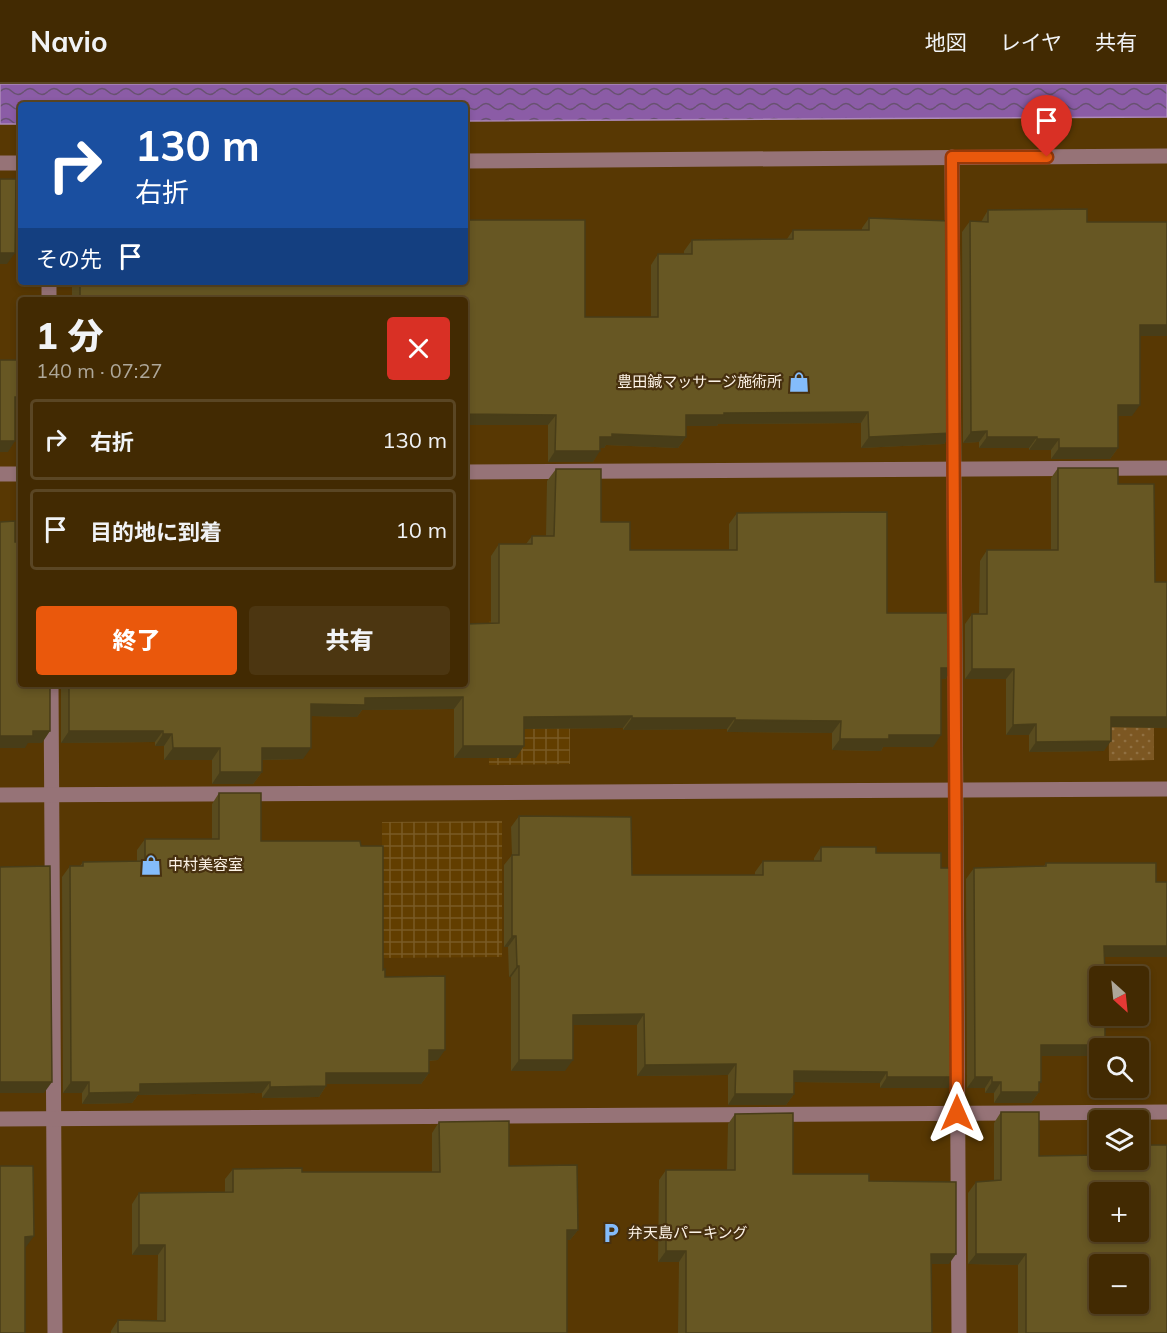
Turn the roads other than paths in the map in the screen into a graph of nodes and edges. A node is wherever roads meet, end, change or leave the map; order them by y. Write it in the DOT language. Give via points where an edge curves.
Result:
graph roads {
  1 [pos="1167,156"];
  2 [pos="952,157"];
  3 [pos="468,161"];
  4 [pos="0,163"];
  5 [pos="18,163"];
  6 [pos="1167,468"];
  7 [pos="954,469"];
  8 [pos="468,472"];
  9 [pos="0,474"];
  10 [pos="18,474"];
  11 [pos="51,687"];
  12 [pos="1167,789"];
  13 [pos="956,790"];
  14 [pos="0,795"];
  15 [pos="52,795"];
  16 [pos="1167,1112"];
  17 [pos="957,1113"];
  18 [pos="54,1118"];
  19 [pos="0,1119"];
  20 [pos="55,1333"];
  21 [pos="959,1333"];
  1 -- 2 [label="street"];
  2 -- 3 [label="street"];
  2 -- 7 [label="street"];
  4 -- 5 [label="street"];
  6 -- 7 [label="street"];
  7 -- 8 [label="street"];
  7 -- 13 [label="street"];
  9 -- 10 [label="street"];
  11 -- 15 [label="street"];
  12 -- 13 [label="street"];
  13 -- 15 [label="street"];
  13 -- 17 [label="street"];
  14 -- 15 [label="street"];
  15 -- 18 [label="street"];
  16 -- 17 [label="street"];
  17 -- 18 [label="street"];
  17 -- 21 [label="street"];
  18 -- 19 [label="street"];
  18 -- 20 [label="street"];
}
